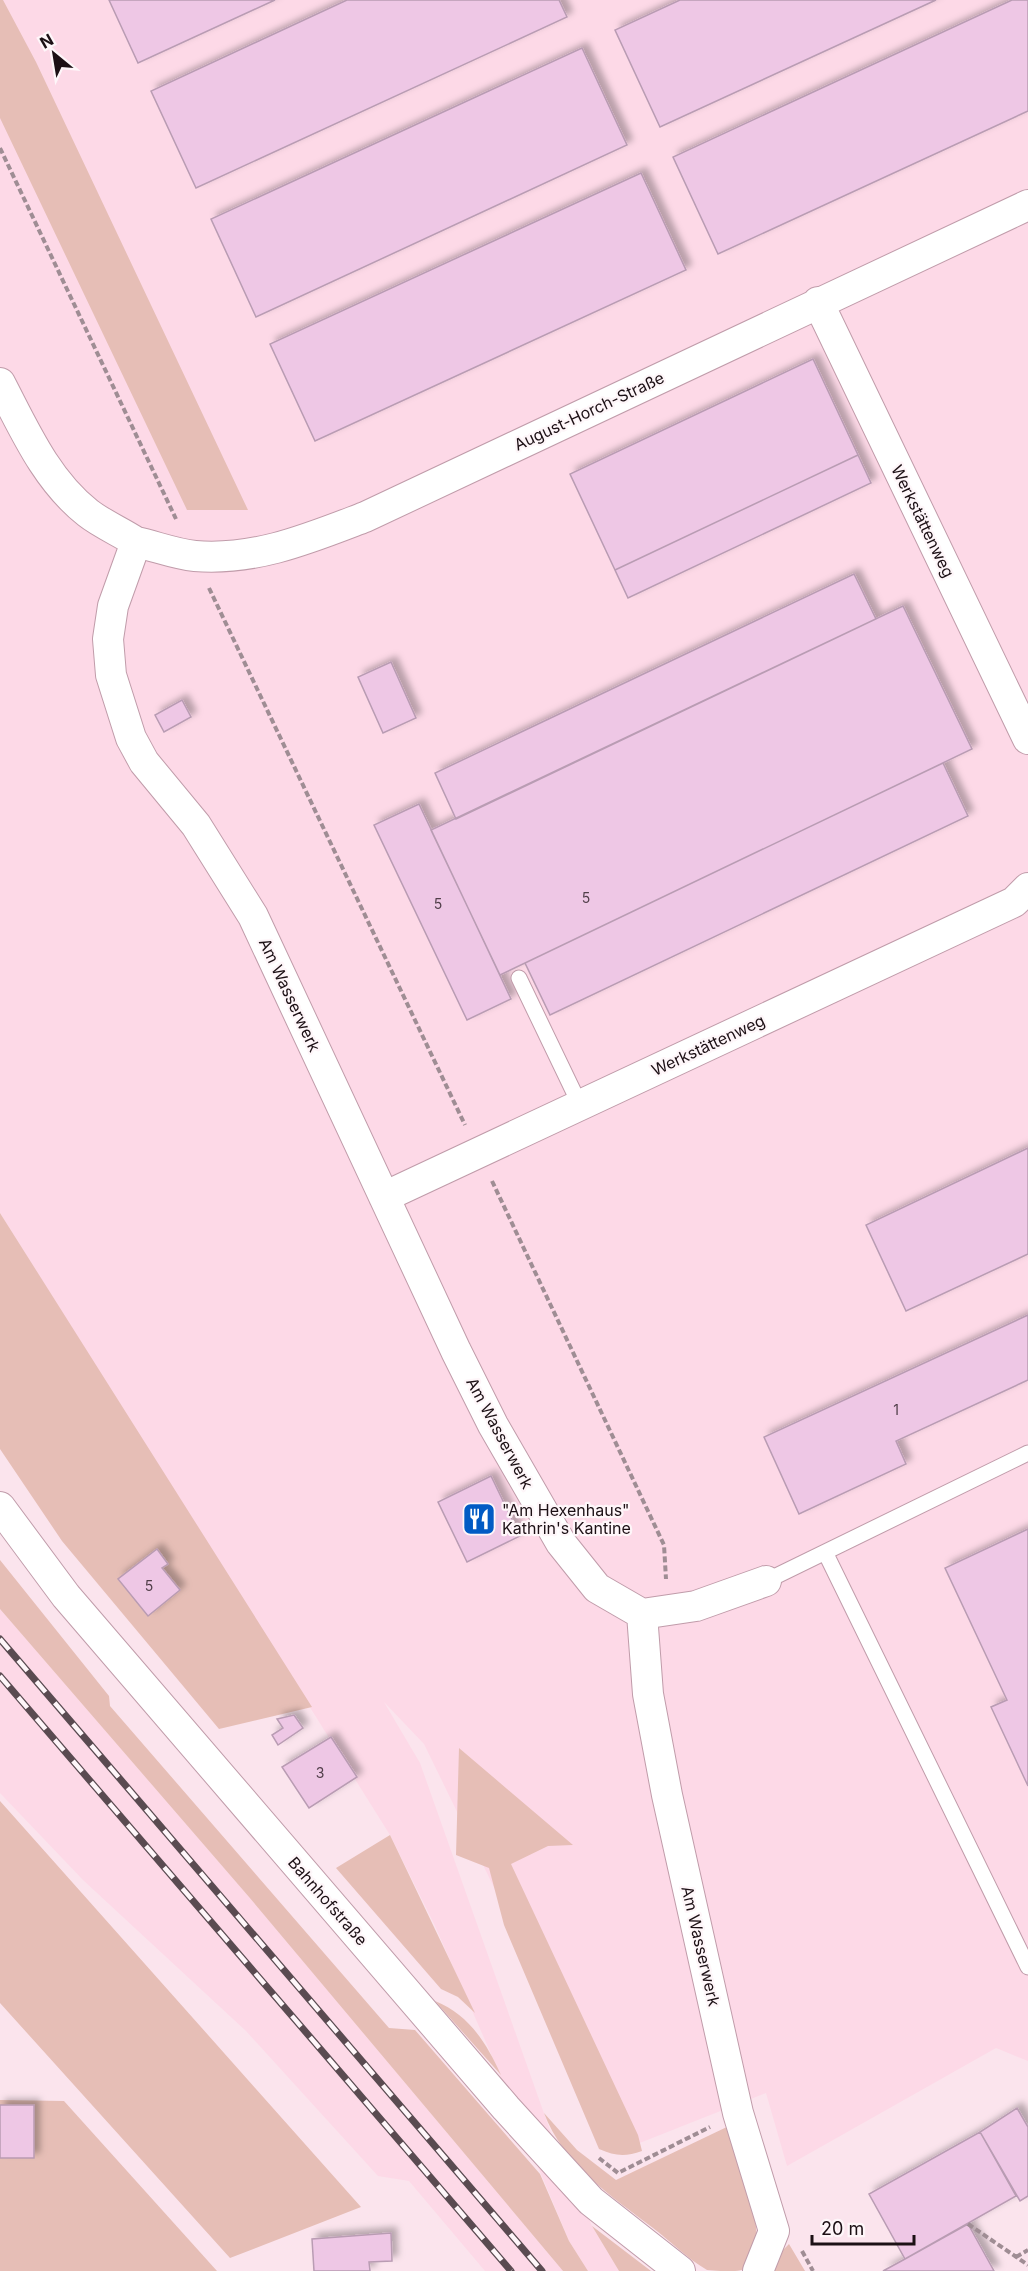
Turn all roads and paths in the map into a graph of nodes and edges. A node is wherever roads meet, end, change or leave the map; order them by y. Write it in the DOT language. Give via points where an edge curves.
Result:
graph roads {
  1 [pos="0,148"];
  2 [pos="1028,205"];
  3 [pos="818,302"];
  4 [pos="0,383"];
  5 [pos="136,542"];
  6 [pos="194,556"];
  7 [pos="1028,740"];
  8 [pos="1028,888"];
  9 [pos="519,978"];
  10 [pos="580,1105"];
  11 [pos="478,1153"];
  12 [pos="384,1197"];
  13 [pos="1028,1453"];
  14 [pos="0,1508"];
  15 [pos="826,1554"];
  16 [pos="766,1581"];
  17 [pos="655,1612"];
  18 [pos="1028,1967"];
  19 [pos="738,2113"];
  20 [pos="591,2152"];
  21 [pos="968,2224"];
  22 [pos="1028,2250"];
  23 [pos="1016,2257"];
  24 [pos="1028,2265"];
  25 [pos="680,2271"];
  26 [pos="758,2271"];
  1 -- 6 [label="path"];
  2 -- 3 [label="street, August-Horch-Straße"];
  3 -- 6 [label="street, August-Horch-Straße" via="365,517 288,546 242,555"];
  3 -- 7 [label="street, Werkstättenweg"];
  4 -- 5 [label="street" via="36,452 61,485 88,513"];
  5 -- 6 [label="street, August-Horch-Straße"];
  5 -- 12 [label="street, Am Wasserwerk" via="113,606 108,639 111,675 131,738 144,762 196,825 253,916"];
  6 -- 11 [label="path"];
  8 -- 10 [label="street, Werkstättenweg" via="1014,902"];
  9 -- 10 [label="lane"];
  10 -- 11 [label="street, Werkstättenweg"];
  11 -- 12 [label="street, Werkstättenweg"];
  11 -- 17 [label="path" via="664,1545"];
  12 -- 17 [label="street, Am Wasserwerk" via="494,1425 561,1543 597,1588"];
  13 -- 15 [label="lane"];
  14 -- 25 [label="street, Bahnhofstraße" via="66,1596 506,2108 591,2201"];
  15 -- 16 [label="lane"];
  15 -- 18 [label="lane"];
  16 -- 17 [label="street" via="696,1606"];
  17 -- 19 [label="street, Am Wasserwerk" via="648,1694"];
  19 -- 20 [label="path" via="618,2173"];
  19 -- 26 [label="street, Am Wasserwerk" via="774,2231"];
  21 -- 23 [label="path"];
  22 -- 23 [label="path"];
  23 -- 24 [label="path"];
}
